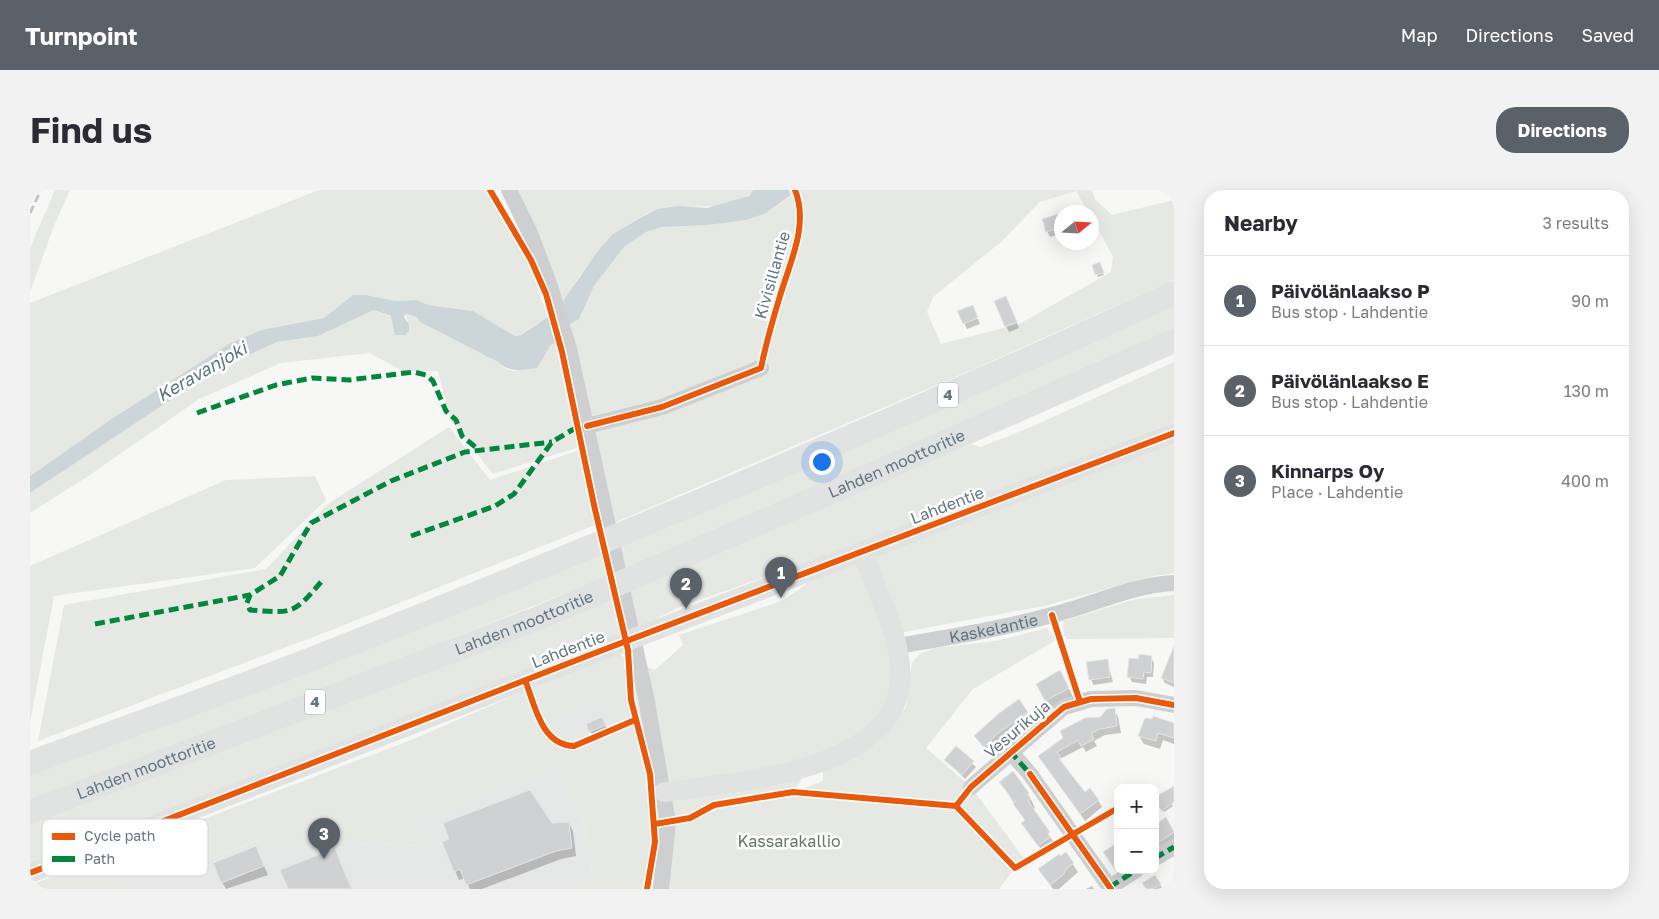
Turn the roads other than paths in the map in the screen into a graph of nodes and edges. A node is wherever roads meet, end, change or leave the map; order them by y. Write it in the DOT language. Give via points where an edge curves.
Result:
graph roads {
  1 [pos="509,190"];
  2 [pos="1174,293"];
  3 [pos="1174,341"];
  4 [pos="762,368"];
  5 [pos="587,426"];
  6 [pos="1174,433"];
  7 [pos="862,552"];
  8 [pos="1174,583"];
  9 [pos="897,646"];
  10 [pos="1174,706"];
  11 [pos="1010,751"];
  12 [pos="30,763"];
  13 [pos="971,787"];
  14 [pos="664,792"];
  15 [pos="30,812"];
  16 [pos="169,819"];
  17 [pos="1174,847"];
  18 [pos="1159,856"];
  19 [pos="42,868"];
  20 [pos="30,873"];
  21 [pos="1130,874"];
  22 [pos="1110,888"];
  23 [pos="661,889"];
  1 -- 5 [label="street" via="552,289"];
  2 -- 12 [label="highway, 4" via="849,439 303,662"];
  3 -- 15 [label="highway, Lahden moottoritie / 4" via="632,579"];
  4 -- 5 [label="street" via="662,407"];
  5 -- 14 [label="street" via="650,712"];
  6 -- 7 [label="main road, Lahdentie"];
  7 -- 9 [label="main road"];
  7 -- 16 [label="main road, Lahdentie"];
  8 -- 9 [label="street, Kaskelantie" via="1146,587 1052,615"];
  9 -- 14 [label="main road" via="900,688 880,726 864,740 841,754 773,777"];
  10 -- 11 [label="street, Vesurikuja" via="1136,698 1091,699 1064,707"];
  11 -- 13 [label="street, Vesurikuja"];
  11 -- 22 [label="street" via="1030,774"];
  14 -- 23 [label="street" via="668,823"];
  17 -- 18 [label="street"];
  19 -- 20 [label="main road, Lahdentie"];
  21 -- 22 [label="street"];
}
